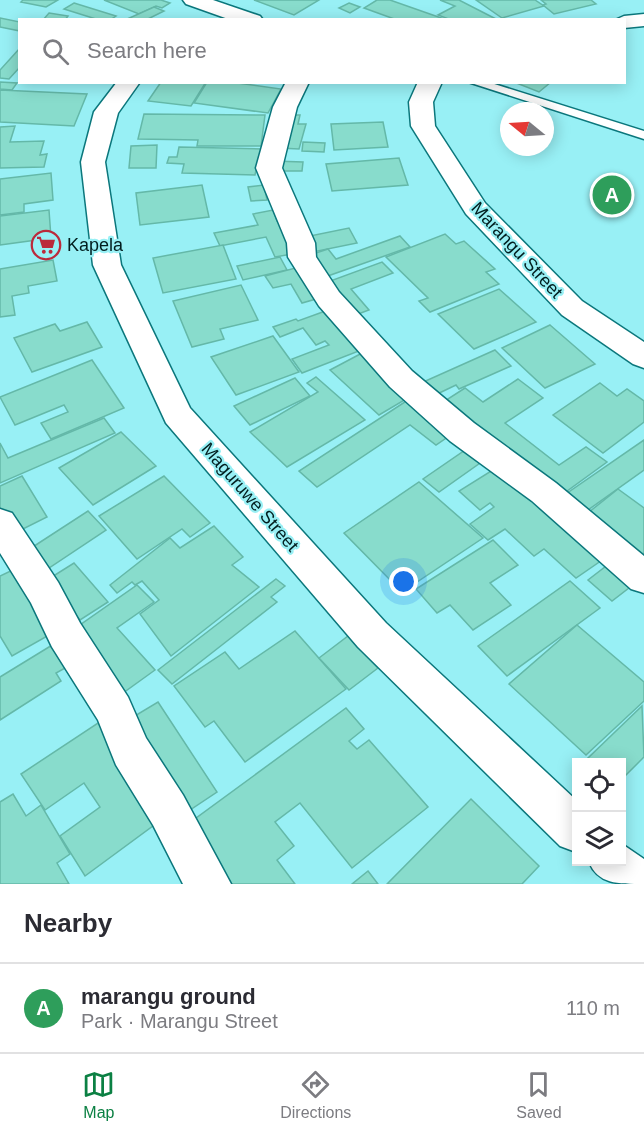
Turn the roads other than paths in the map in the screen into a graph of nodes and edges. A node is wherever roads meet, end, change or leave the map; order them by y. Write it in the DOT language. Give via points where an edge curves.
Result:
graph roads {
  1 [pos="204,1"];
  2 [pos="190,18"];
  3 [pos="248,18"];
  4 [pos="644,20"];
  5 [pos="626,22"];
  6 [pos="127,84"];
  7 [pos="297,84"];
  8 [pos="427,84"];
  9 [pos="480,84"];
  10 [pos="644,135"];
  11 [pos="644,357"];
  12 [pos="0,523"];
  13 [pos="644,578"];
  14 [pos="572,826"];
  15 [pos="617,866"];
  16 [pos="208,884"];
  17 [pos="640,884"];
  1 -- 2 [label="street"];
  1 -- 3 [label="street"];
  4 -- 5 [label="street"];
  6 -- 14 [label="street, Maguruwe Street" via="106,112 93,162 107,265 177,415 372,635"];
  7 -- 13 [label="street" via="285,107 268,168 301,243 302,257 329,299 401,379 462,432 544,492"];
  8 -- 11 [label="street, Marangu Street" via="421,102 423,126 475,208 572,308"];
  9 -- 10 [label="lane"];
  12 -- 16 [label="street" via="114,710 131,751"];
  15 -- 17 [label="street"];
}
